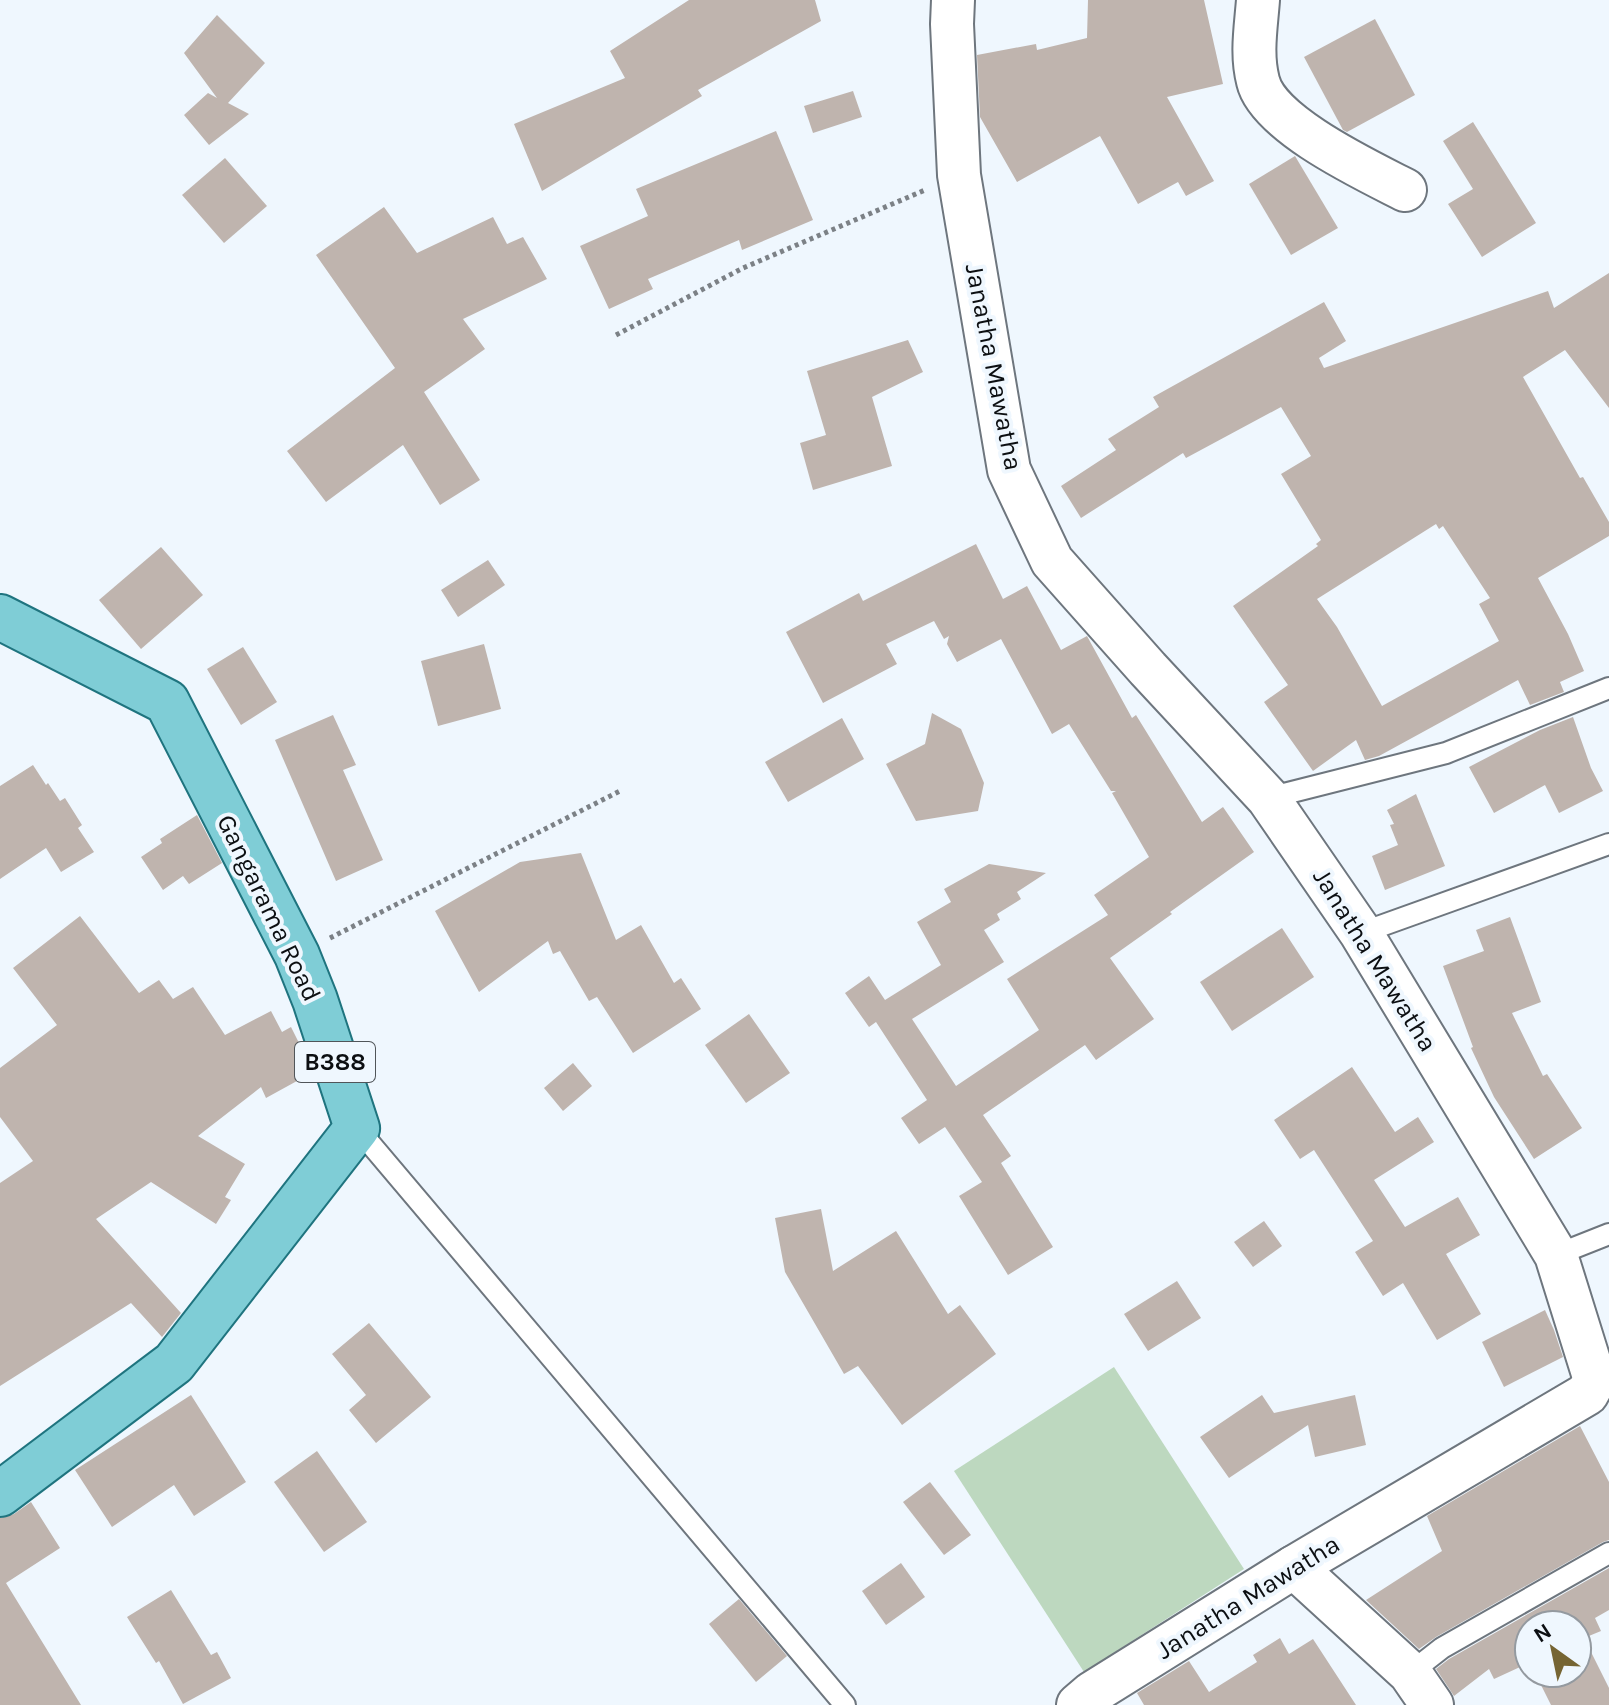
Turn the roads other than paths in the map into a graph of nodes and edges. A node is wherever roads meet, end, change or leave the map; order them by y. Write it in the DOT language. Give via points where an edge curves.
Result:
graph roads {
  1 [pos="953,0"];
  2 [pos="1258,0"];
  3 [pos="1405,190"];
  4 [pos="0,617"];
  5 [pos="1609,688"];
  6 [pos="1268,798"];
  7 [pos="1609,844"];
  8 [pos="1361,933"];
  9 [pos="357,1128"];
  10 [pos="1609,1234"];
  11 [pos="1556,1255"];
  12 [pos="1602,1381"];
  13 [pos="0,1494"];
  14 [pos="1609,1553"];
  15 [pos="1294,1567"];
  16 [pos="1421,1689"];
  17 [pos="845,1705"];
  18 [pos="1078,1705"];
  1 -- 6 [label="street, Janatha Mawatha" via="959,175 1009,470 1052,561"];
  2 -- 3 [label="street" via="1254,54 1267,102 1338,155"];
  4 -- 9 [label="main road, Gangarama Road / B388" via="167,702 297,955"];
  5 -- 6 [label="lane" via="1446,753"];
  6 -- 8 [label="street, Janatha Mawatha"];
  7 -- 8 [label="lane"];
  8 -- 11 [label="street, Janatha Mawatha"];
  9 -- 13 [label="main road" via="174,1363"];
  9 -- 17 [label="lane"];
  10 -- 11 [label="lane"];
  11 -- 12 [label="street, Janatha Mawatha"];
  12 -- 15 [label="street, Janatha Mawatha"];
  14 -- 16 [label="lane" via="1442,1648"];
  15 -- 16 [label="street"];
  15 -- 18 [label="street, Janatha Mawatha"];
}
